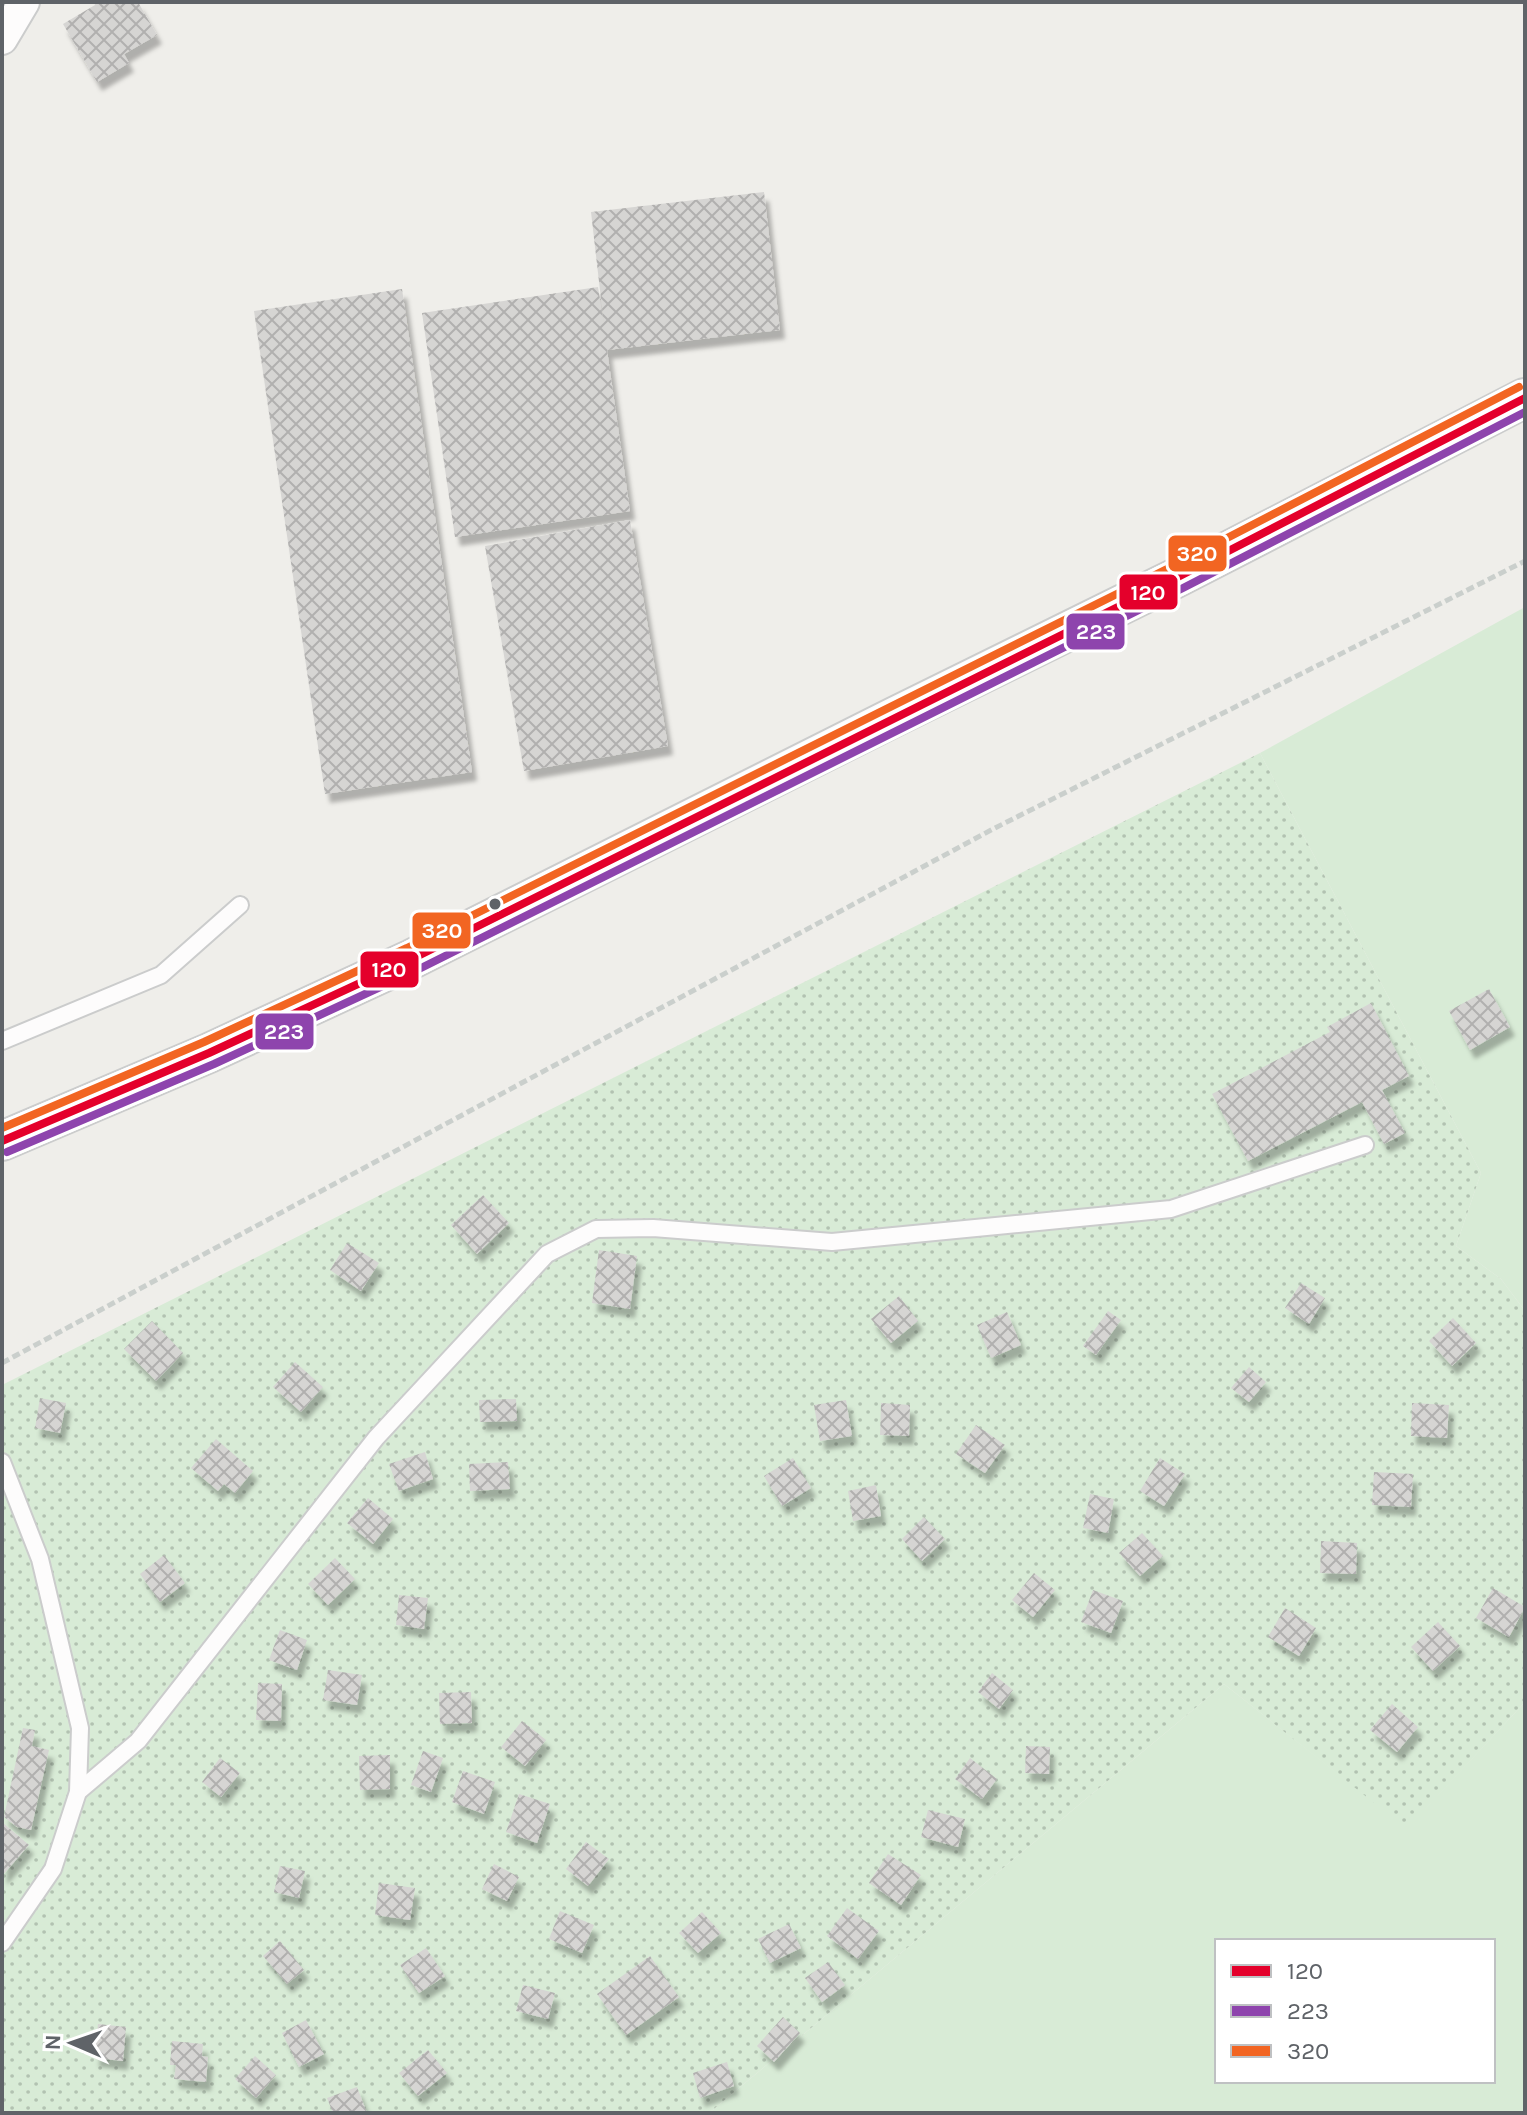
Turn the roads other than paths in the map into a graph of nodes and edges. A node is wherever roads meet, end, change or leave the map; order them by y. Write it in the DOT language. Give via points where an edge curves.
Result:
graph roads {
  1 [pos="24,2"];
  2 [pos="2,39"];
  3 [pos="1525,398"];
  4 [pos="240,905"];
  5 [pos="2,1041"];
  6 [pos="2,1141"];
  7 [pos="1365,1145"];
  8 [pos="2,1462"];
  9 [pos="78,1792"];
  10 [pos="2,1943"];
  1 -- 2 [label="street"];
  3 -- 6 [label="street" via="412,959"];
  4 -- 5 [label="lane" via="161,975"];
  7 -- 9 [label="lane" via="1171,1209 832,1242 653,1228 596,1229 547,1254 376,1438 138,1741"];
  8 -- 9 [label="lane" via="40,1559 80,1728"];
  9 -- 10 [label="lane" via="53,1869"];
}
